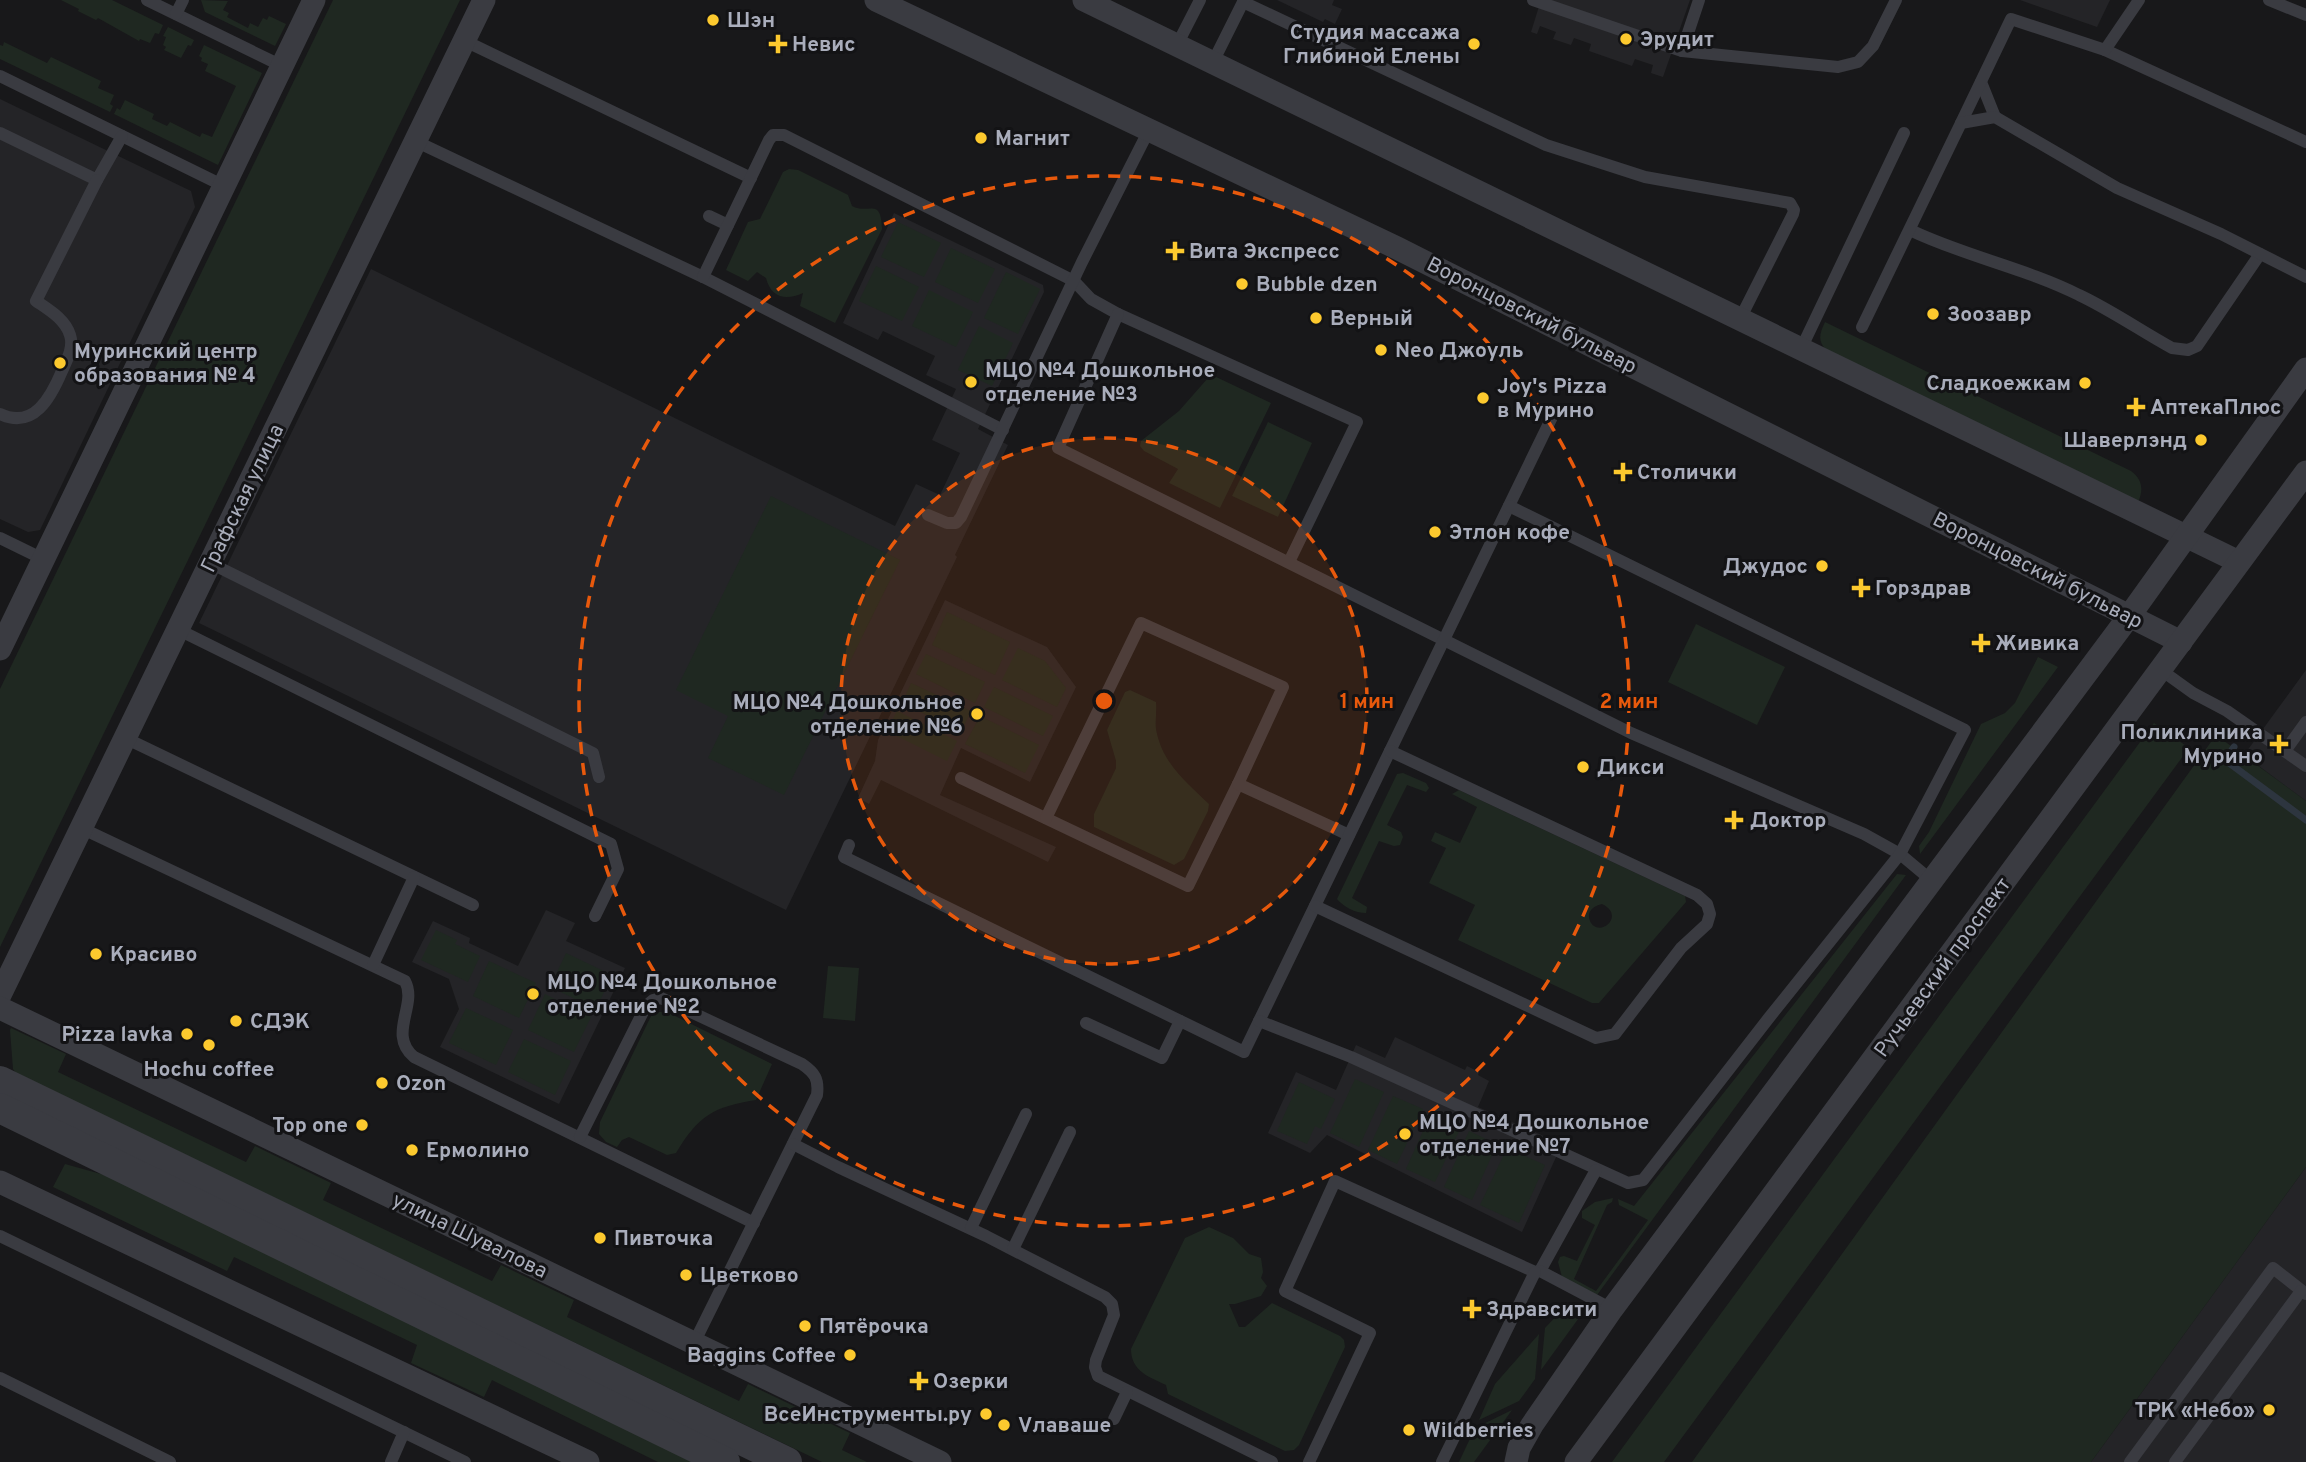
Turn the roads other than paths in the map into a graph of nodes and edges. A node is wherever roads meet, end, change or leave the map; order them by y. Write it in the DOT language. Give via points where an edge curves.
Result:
graph roads {
  1 [pos="147,0"];
  2 [pos="183,0"];
  3 [pos="314,0"];
  4 [pos="484,0"];
  5 [pos="876,0"];
  6 [pos="1084,0"];
  7 [pos="1200,0"];
  8 [pos="1533,0"];
  9 [pos="1699,0"];
  10 [pos="1896,0"];
  11 [pos="2139,0"];
  12 [pos="2269,0"];
  13 [pos="1244,1"];
  14 [pos="177,14"];
  15 [pos="2306,15"];
  16 [pos="464,41"];
  17 [pos="1177,45"];
  18 [pos="2105,50"];
  19 [pos="1682,51"];
  20 [pos="1213,62"];
  21 [pos="282,66"];
  22 [pos="0,76"];
  23 [pos="1981,82"];
  24 [pos="1996,117"];
  25 [pos="1961,123"];
  26 [pos="1150,128"];
  27 [pos="0,133"];
  28 [pos="1904,133"];
  29 [pos="122,135"];
  30 [pos="415,141"];
  31 [pos="2306,142"];
  32 [pos="751,178"];
  33 [pos="97,180"];
  34 [pos="224,186"];
  35 [pos="709,216"];
  36 [pos="728,225"];
  37 [pos="1910,230"];
  38 [pos="2260,254"];
  39 [pos="2306,276"];
  40 [pos="703,277"];
  41 [pos="1074,281"];
  42 [pos="1118,314"];
  43 [pos="1740,319"];
  44 [pos="1862,327"];
  45 [pos="1801,349"];
  46 [pos="2306,369"];
  47 [pos="0,414"];
  48 [pos="1553,415"];
  49 [pos="1003,430"];
  50 [pos="2306,472"];
  51 [pos="1509,506"];
  52 [pos="928,515"];
  53 [pos="2186,536"];
  54 [pos="0,538"];
  55 [pos="44,559"];
  56 [pos="1289,562"];
  57 [pos="2239,562"];
  58 [pos="210,563"];
  59 [pos="2130,615"];
  60 [pos="177,629"];
  61 [pos="1444,639"];
  62 [pos="2181,642"];
  63 [pos="0,649"];
  64 [pos="2161,670"];
  65 [pos="2306,722"];
  66 [pos="125,738"];
  67 [pos="1390,751"];
  68 [pos="2285,751"];
  69 [pos="2306,766"];
  70 [pos="598,777"];
  71 [pos="961,778"];
  72 [pos="1238,784"];
  73 [pos="1046,818"];
  74 [pos="82,828"];
  75 [pos="1349,835"];
  76 [pos="849,845"];
  77 [pos="1900,854"];
  78 [pos="414,877"];
  79 [pos="1931,880"];
  80 [pos="473,905"];
  81 [pos="1315,906"];
  82 [pos="595,916"];
  83 [pos="373,965"];
  84 [pos="0,995"];
  85 [pos="0,1008"];
  86 [pos="1259,1020"];
  87 [pos="1180,1021"];
  88 [pos="1086,1023"];
  89 [pos="0,1084"];
  90 [pos="1026,1114"];
  91 [pos="1070,1132"];
  92 [pos="580,1137"];
  93 [pos="793,1144"];
  94 [pos="1596,1170"];
  95 [pos="0,1182"];
  96 [pos="754,1223"];
  97 [pos="971,1228"];
  98 [pos="0,1236"];
  99 [pos="1013,1249"];
  100 [pos="1537,1272"];
  101 [pos="2304,1292"];
  102 [pos="1612,1310"];
  103 [pos="694,1343"];
  104 [pos="0,1378"];
  105 [pos="1127,1392"];
  106 [pos="1114,1419"];
  107 [pos="404,1432"];
  108 [pos="170,1462"];
  109 [pos="391,1462"];
  110 [pos="465,1462"];
  111 [pos="588,1462"];
  112 [pos="725,1462"];
  113 [pos="787,1462"];
  114 [pos="940,1462"];
  115 [pos="1272,1462"];
  116 [pos="1309,1462"];
  117 [pos="1442,1462"];
  118 [pos="1516,1462"];
  119 [pos="1576,1462"];
  120 [pos="2130,1462"];
  121 [pos="2175,1462"];
  1 -- 14 [label="lane"];
  2 -- 14 [label="lane"];
  3 -- 21 [label="street"];
  4 -- 16 [label="street, Графская улица"];
  5 -- 26 [label="street, Воронцовский бульвар"];
  6 -- 17 [label="street"];
  7 -- 17 [label="lane"];
  8 -- 19 [label="lane"];
  9 -- 19 [label="lane"];
  10 -- 19 [label="lane" via="1873,46 1858,62 1838,67"];
  11 -- 18 [label="lane"];
  12 -- 15 [label="lane"];
  13 -- 20 [label="lane"];
  13 -- 43 [label="lane" via="1546,145 1645,177 1790,203 1793,214"];
  14 -- 21 [label="lane"];
  16 -- 30 [label="street, Графская улица"];
  16 -- 32 [label="lane"];
  17 -- 20 [label="street"];
  18 -- 23 [label="lane" via="2011,19"];
  18 -- 31 [label="lane"];
  20 -- 43 [label="street"];
  21 -- 34 [label="street"];
  22 -- 29 [label="lane"];
  23 -- 24 [label="lane"];
  23 -- 25 [label="lane"];
  24 -- 25 [label="lane"];
  24 -- 38 [label="lane" via="2117,188"];
  25 -- 37 [label="lane"];
  26 -- 41 [label="lane"];
  26 -- 59 [label="street, Воронцовский бульвар"];
  27 -- 33 [label="lane"];
  28 -- 45 [label="lane"];
  29 -- 33 [label="lane"];
  29 -- 34 [label="lane"];
  30 -- 40 [label="lane"];
  30 -- 58 [label="street, Графская улица"];
  32 -- 36 [label="lane"];
  32 -- 41 [label="lane" via="769,139 785,135"];
  33 -- 47 [label="lane" via="36,302 60,318 72,347 50,398 24,418"];
  34 -- 55 [label="street"];
  35 -- 36 [label="lane"];
  36 -- 40 [label="lane"];
  37 -- 38 [label="lane" via="2079,295 2172,348 2188,350 2197,346"];
  37 -- 44 [label="lane"];
  38 -- 39 [label="lane"];
  40 -- 49 [label="lane"];
  41 -- 42 [label="lane" via="1091,299"];
  41 -- 49 [label="lane"];
  42 -- 56 [label="lane" via="1058,447"];
  42 -- 56 [label="lane" via="1357,422"];
  43 -- 45 [label="street"];
  45 -- 53 [label="street"];
  46 -- 53 [label="street"];
  48 -- 51 [label="lane"];
  49 -- 52 [label="lane" via="956,523"];
  50 -- 57 [label="street, Ручьевский проспект"];
  51 -- 61 [label="lane"];
  51 -- 77 [label="lane" via="1965,730"];
  53 -- 57 [label="street"];
  53 -- 59 [label="street"];
  54 -- 55 [label="lane"];
  55 -- 63 [label="street"];
  56 -- 61 [label="lane"];
  57 -- 62 [label="street, Ручьевский проспект"];
  58 -- 60 [label="street, Графская улица"];
  58 -- 70 [label="lane" via="593,753"];
  59 -- 62 [label="street, Воронцовский бульвар"];
  59 -- 79 [label="street"];
  60 -- 66 [label="street, Графская улица"];
  60 -- 82 [label="lane" via="611,844 618,869"];
  61 -- 67 [label="lane"];
  61 -- 77 [label="lane" via="1631,733"];
  62 -- 64 [label="street, Ручьевский проспект"];
  64 -- 68 [label="lane"];
  64 -- 119 [label="street, Ручьевский проспект"];
  65 -- 68 [label="lane"];
  66 -- 74 [label="street, Графская улица"];
  66 -- 78 [label="lane"];
  67 -- 75 [label="lane"];
  67 -- 81 [label="lane" via="1697,895 1707,904 1707,924 1681,948 1615,1034 1596,1038"];
  68 -- 69 [label="lane"];
  71 -- 73 [label="lane"];
  72 -- 73 [label="lane" via="1188,886"];
  72 -- 73 [label="lane" via="1283,687 1141,623"];
  72 -- 75 [label="lane"];
  74 -- 83 [label="lane"];
  74 -- 84 [label="street, Графская улица"];
  75 -- 81 [label="lane"];
  76 -- 87 [label="lane" via="844,857"];
  77 -- 79 [label="lane"];
  77 -- 94 [label="lane" via="1643,1180 1628,1184"];
  78 -- 80 [label="lane"];
  78 -- 83 [label="lane"];
  79 -- 102 [label="street"];
  81 -- 86 [label="lane"];
  83 -- 92 [label="lane" via="408,986 402,1030 406,1051"];
  85 -- 103 [label="street, улица Шувалова"];
  86 -- 87 [label="lane" via="1244,1052"];
  86 -- 94 [label="lane"];
  87 -- 88 [label="lane" via="1161,1058"];
  89 -- 112 [label="street"];
  89 -- 113 [label="street"];
  90 -- 97 [label="lane"];
  91 -- 99 [label="lane"];
  92 -- 93 [label="lane" via="646,1006 653,999 662,999 814,1072 817,1095"];
  92 -- 96 [label="lane"];
  93 -- 96 [label="lane"];
  93 -- 97 [label="lane"];
  94 -- 100 [label="lane"];
  95 -- 111 [label="street"];
  96 -- 103 [label="lane"];
  97 -- 99 [label="lane"];
  98 -- 107 [label="lane"];
  99 -- 105 [label="lane" via="1112,1304 1114,1315 1095,1367 1098,1376"];
  100 -- 102 [label="lane"];
  100 -- 116 [label="lane" via="1335,1181 1285,1291 1370,1334"];
  100 -- 117 [label="lane"];
  101 -- 120 [label="lane" via="2273,1268"];
  101 -- 121 [label="lane"];
  102 -- 118 [label="street" via="1532,1425"];
  103 -- 114 [label="street, улица Шувалова"];
  104 -- 108 [label="lane"];
  105 -- 106 [label="lane"];
  105 -- 115 [label="lane"];
  107 -- 109 [label="lane"];
  107 -- 110 [label="lane"];
}
